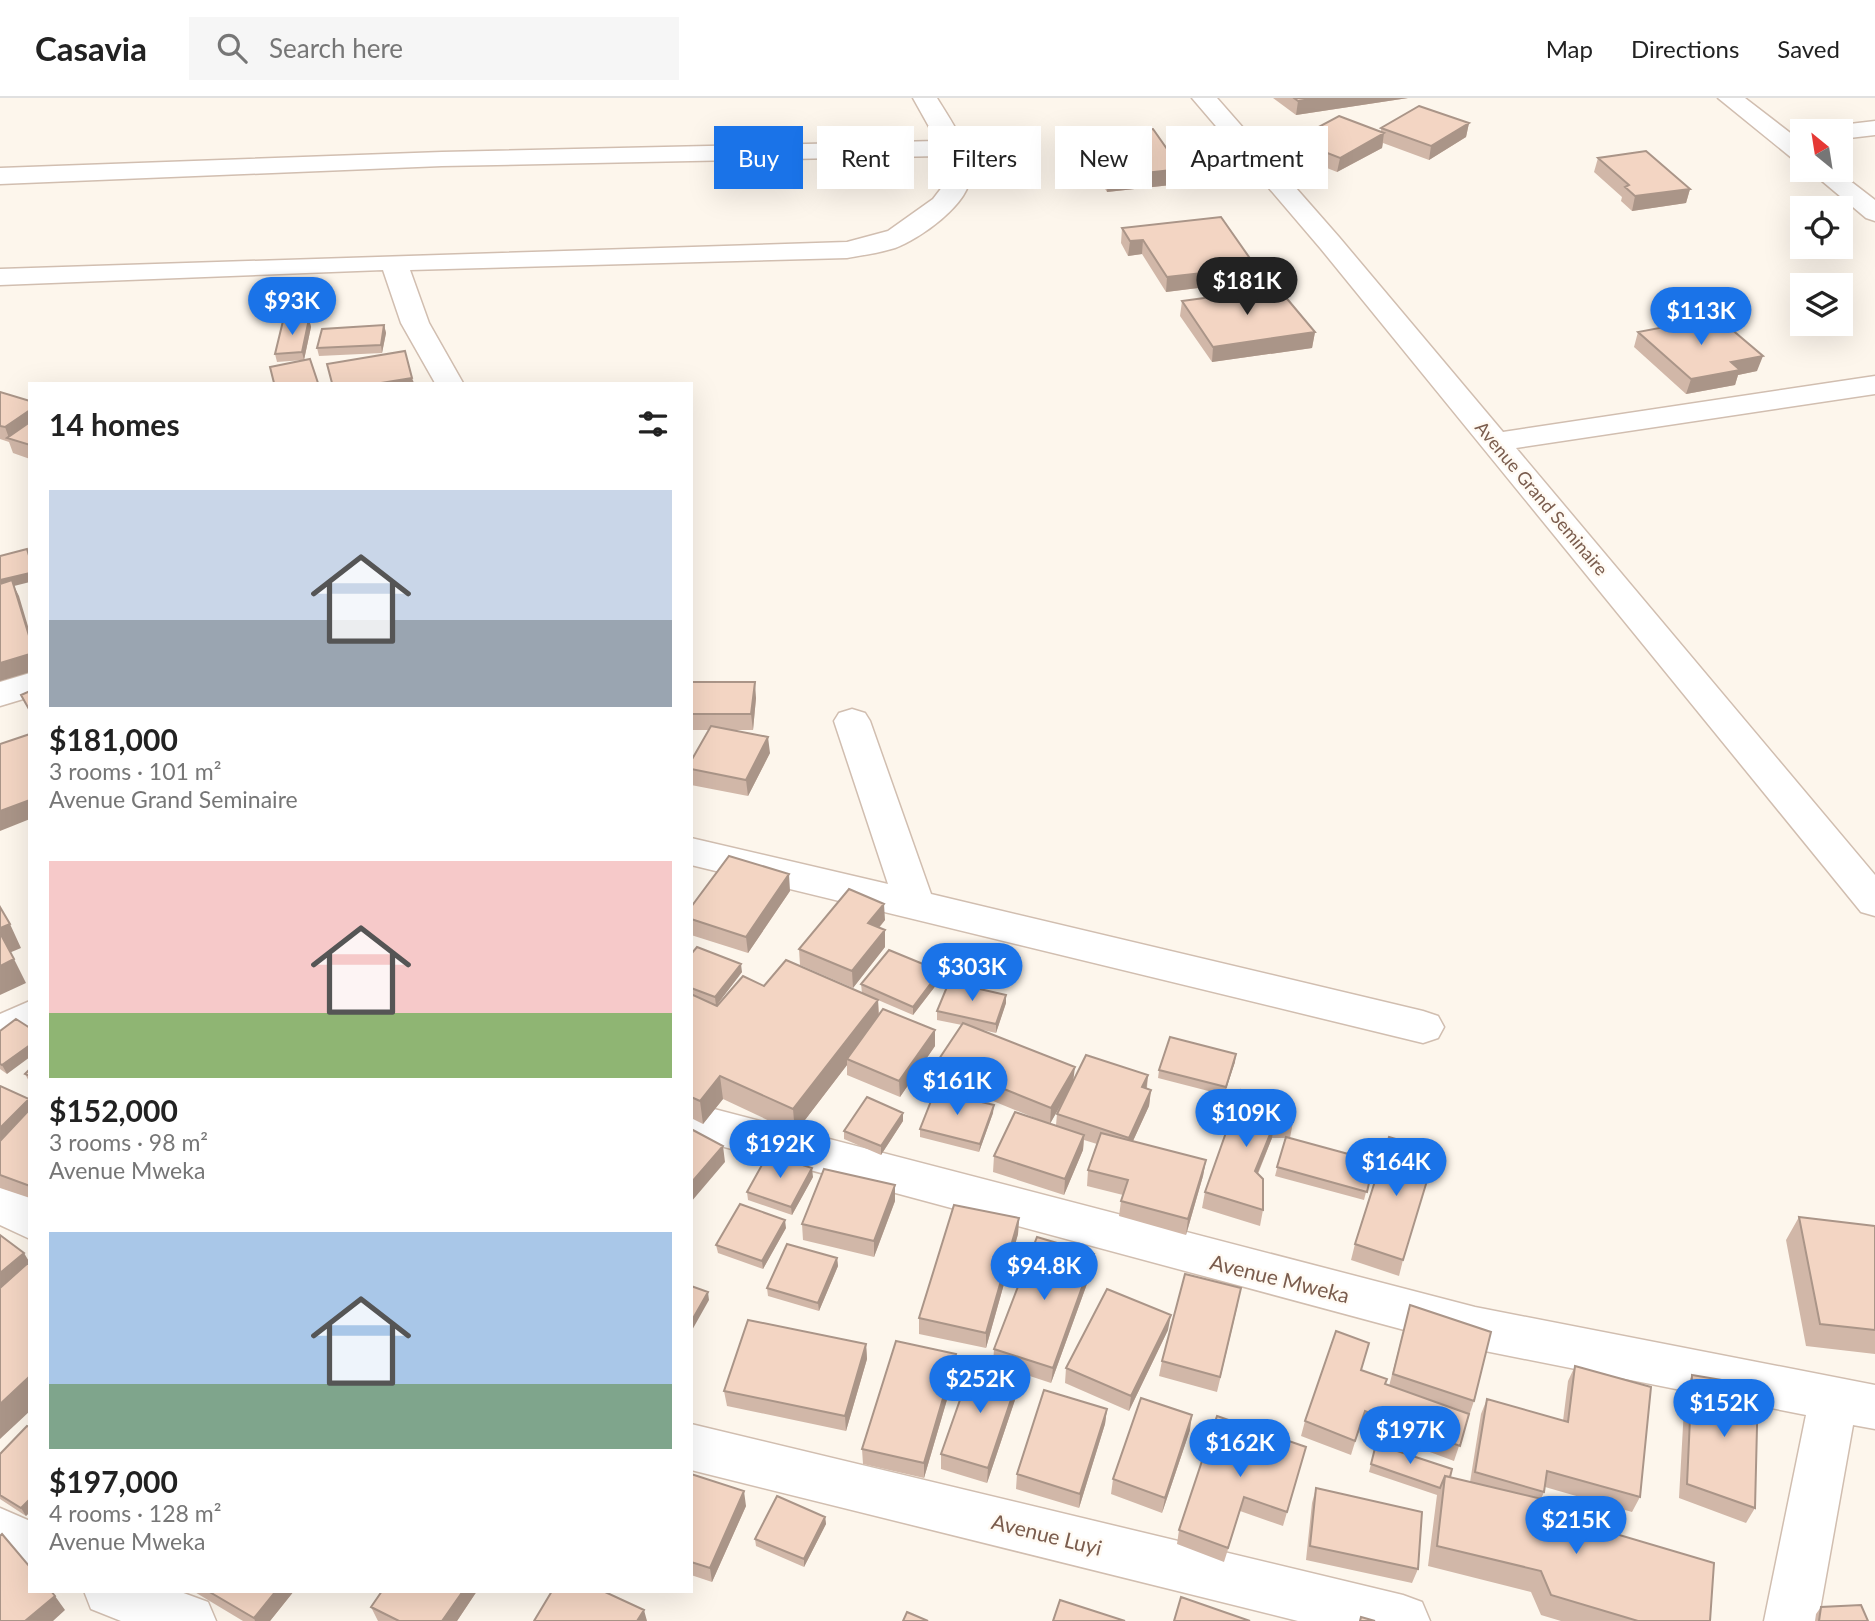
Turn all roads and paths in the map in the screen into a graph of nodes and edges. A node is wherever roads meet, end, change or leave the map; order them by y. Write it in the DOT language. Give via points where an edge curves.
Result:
graph roads {
  1 [pos="925,98"];
  2 [pos="1204,98"];
  3 [pos="1730,98"];
  4 [pos="940,126"];
  5 [pos="1875,128"];
  6 [pos="1853,131"];
  7 [pos="1790,135"];
  8 [pos="928,149"];
  9 [pos="0,176"];
  10 [pos="1836,182"];
  11 [pos="955,189"];
  12 [pos="1875,213"];
  13 [pos="394,262"];
  14 [pos="0,277"];
  15 [pos="448,382"];
  16 [pos="1871,390"];
  17 [pos="1496,442"];
  18 [pos="28,685"];
  19 [pos="0,695"];
  20 [pos="852,721"];
  21 [pos="693,851"];
  22 [pos="1875,902"];
  23 [pos="914,903"];
  24 [pos="28,1018"];
  25 [pos="1423,1027"];
  26 [pos="0,1033"];
  27 [pos="693,1121"];
  28 [pos="0,1202"];
  29 [pos="28,1219"];
  30 [pos="1854,1404"];
  31 [pos="693,1447"];
  32 [pos="115,1593"];
  33 [pos="189,1621"];
  34 [pos="1403,1621"];
  35 [pos="1790,1621"];
  1 -- 4 [label="street"];
  2 -- 17 [label="street, Avenue Grand Seminaire"];
  3 -- 7 [label="street"];
  5 -- 6 [label="street"];
  8 -- 9 [label="street" via="442,159"];
  10 -- 12 [label="street"];
  11 -- 13 [label="street" via="951,197 889,241 847,250"];
  13 -- 14 [label="street"];
  13 -- 15 [label="street" via="415,323"];
  16 -- 17 [label="street"];
  17 -- 22 [label="street, Avenue Grand Seminaire"];
  18 -- 19 [label="street"];
  20 -- 23 [label="street"];
  21 -- 23 [label="street"];
  23 -- 25 [label="street"];
  24 -- 26 [label="street"];
  27 -- 30 [label="street, Avenue Mweka" via="1475,1328"];
  28 -- 29 [label="street"];
  30 -- 35 [label="street"];
  31 -- 34 [label="street, Avenue Luyi"];
  32 -- 33 [label="street"];
}
